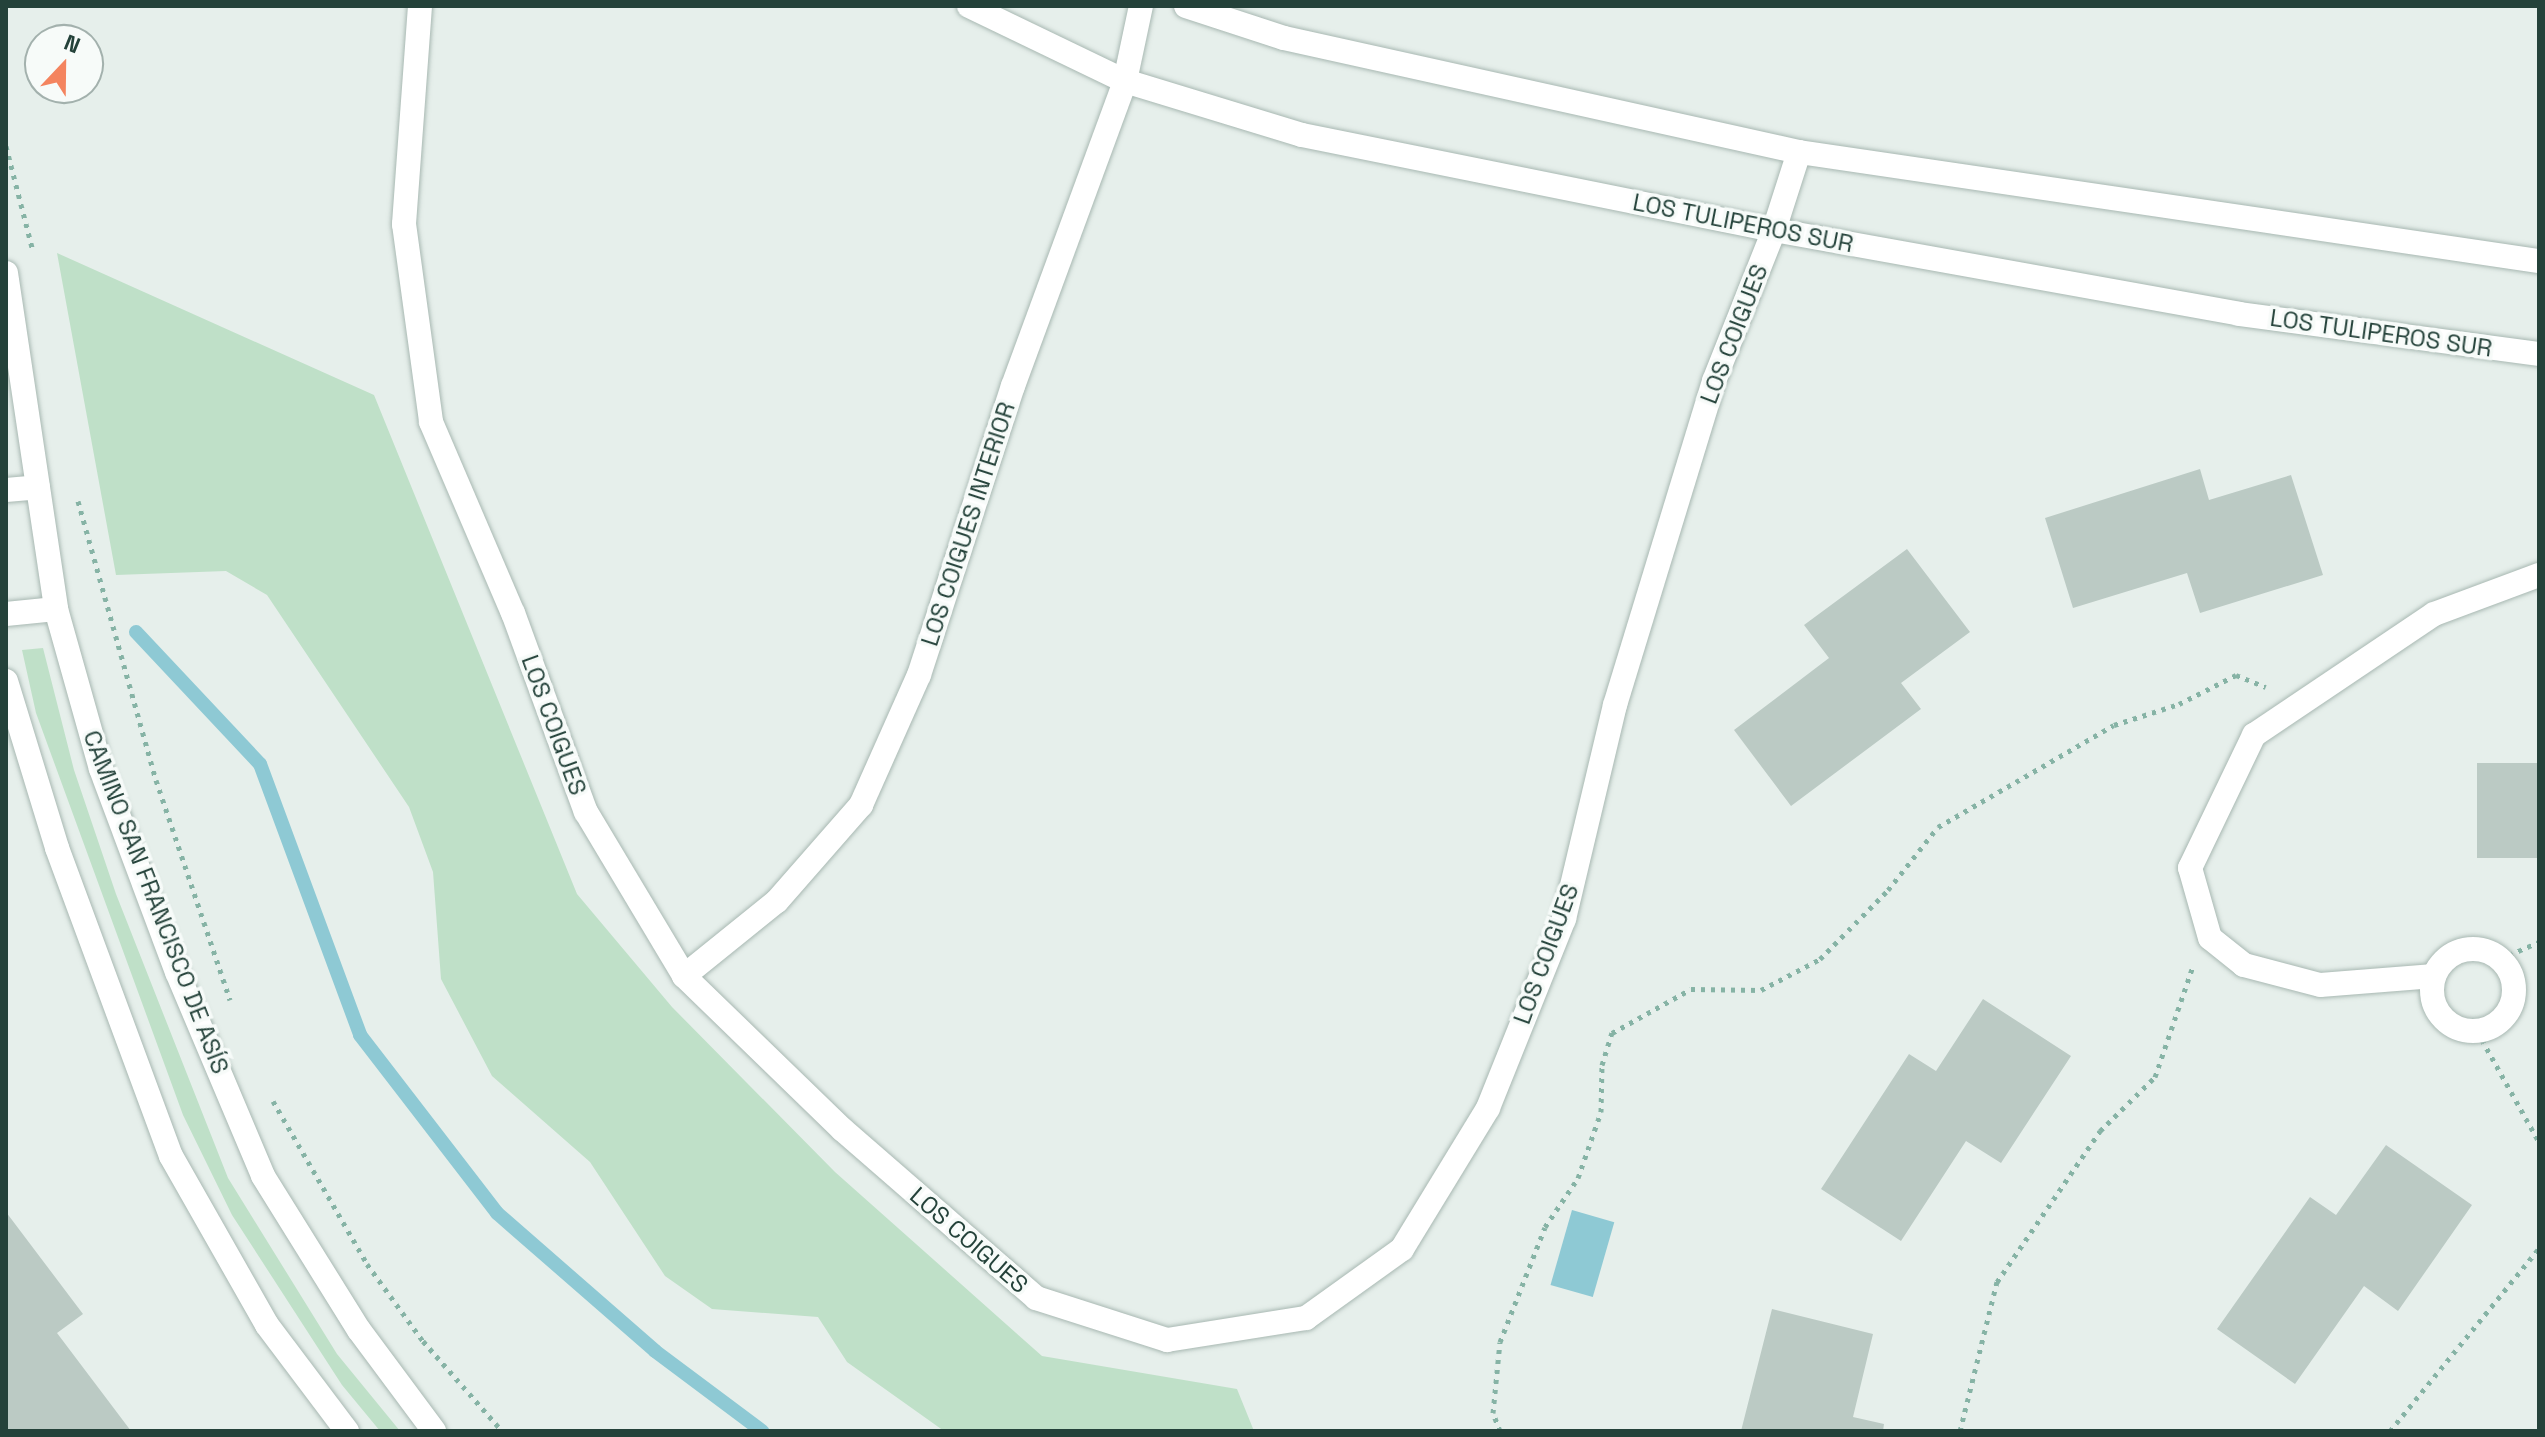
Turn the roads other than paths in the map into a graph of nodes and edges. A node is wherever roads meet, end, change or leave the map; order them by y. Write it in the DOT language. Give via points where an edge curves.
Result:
graph roads {
  1 [pos="420,6"];
  2 [pos="969,6"];
  3 [pos="1141,6"];
  4 [pos="1186,6"];
  5 [pos="1125,81"];
  6 [pos="1799,152"];
  7 [pos="1774,230"];
  8 [pos="2539,261"];
  9 [pos="6,273"];
  10 [pos="2539,354"];
  11 [pos="38,487"];
  12 [pos="6,490"];
  13 [pos="2539,575"];
  14 [pos="56,609"];
  15 [pos="6,614"];
  16 [pos="6,681"];
  17 [pos="684,976"];
  18 [pos="2434,976"];
  19 [pos="347,1431"];
  20 [pos="434,1431"];
  1 -- 17 [label="street, LOS COIGUES" via="404,224 431,422 513,613 586,812"];
  2 -- 5 [label="street, LOS TULIPEROS SUR"];
  3 -- 5 [label="street, LOS COIGUES INTERIOR"];
  4 -- 6 [label="street" via="1299,41"];
  5 -- 7 [label="street, LOS TULIPEROS SUR" via="1302,135"];
  5 -- 17 [label="street, LOS COIGUES INTERIOR" via="1013,386 919,675 861,805 777,901"];
  6 -- 7 [label="street, LOS COIGUES"];
  6 -- 8 [label="street"];
  7 -- 10 [label="street, LOS TULIPEROS SUR" via="2239,314"];
  7 -- 17 [label="street, LOS COIGUES" via="1700,425 1615,705 1564,919 1488,1108 1402,1249 1306,1318 1167,1340 1036,1298 843,1130"];
  9 -- 11 [label="street, CAMINO SAN FRANCISCO DE ASÍS"];
  11 -- 12 [label="street"];
  11 -- 14 [label="street, CAMINO SAN FRANCISCO DE ASÍS"];
  13 -- 18 [label="street" via="2434,614 2254,735 2190,868 2210,938 2244,965 2320,985"];
  14 -- 15 [label="street"];
  14 -- 20 [label="street, CAMINO SAN FRANCISCO DE ASÍS" via="101,769 177,972 263,1176 359,1330"];
  16 -- 19 [label="street" via="57,848 171,1156 267,1325"];
  18 -- 18 [label="street" via="2440,964 2463,950 2476,949 2500,959 2513,983 2510,1009 2490,1028 2463,1030 2440,1015 2431,990"];
}
